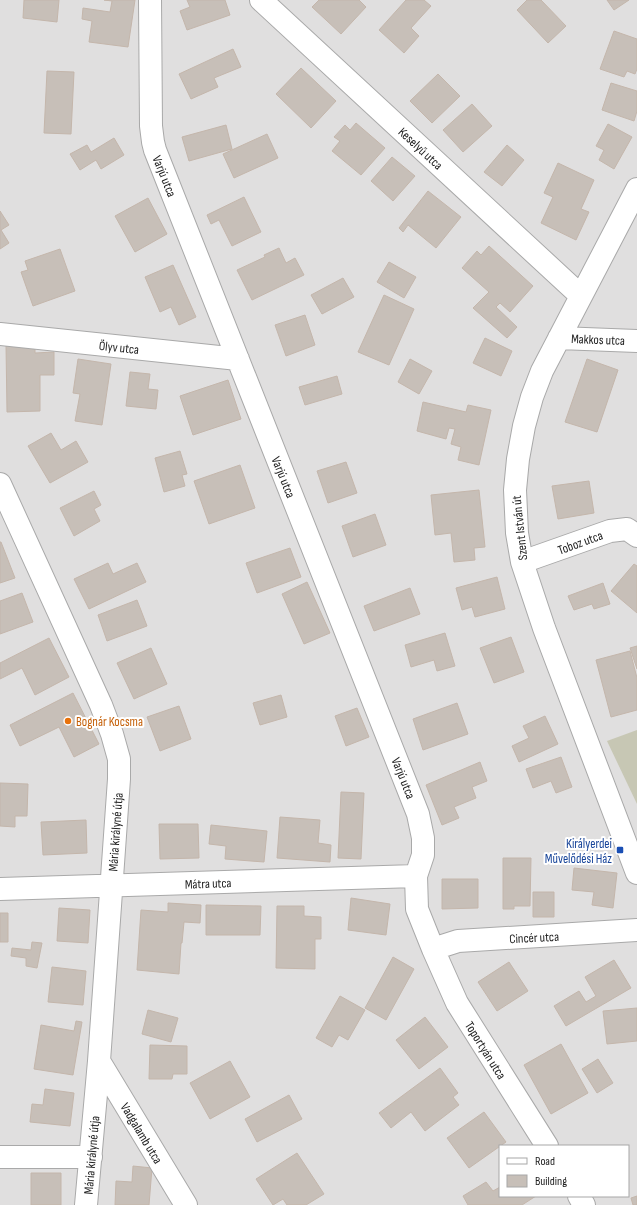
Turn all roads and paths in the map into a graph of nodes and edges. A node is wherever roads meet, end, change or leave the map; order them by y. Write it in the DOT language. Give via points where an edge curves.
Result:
graph roads {
  1 [pos="150,0"];
  2 [pos="261,0"];
  3 [pos="637,189"];
  4 [pos="581,296"];
  5 [pos="0,334"];
  6 [pos="559,338"];
  7 [pos="637,341"];
  8 [pos="238,359"];
  9 [pos="0,484"];
  10 [pos="637,536"];
  11 [pos="522,562"];
  12 [pos="637,872"];
  13 [pos="416,876"];
  14 [pos="111,886"];
  15 [pos="0,889"];
  16 [pos="637,930"];
  17 [pos="433,949"];
  18 [pos="99,1061"];
  19 [pos="546,1145"];
  20 [pos="0,1157"];
  21 [pos="90,1157"];
  22 [pos="86,1205"];
  23 [pos="186,1205"];
  1 -- 8 [label="street, Varjú utca" via="153,142"];
  2 -- 4 [label="street, Keselyű utca"];
  3 -- 4 [label="street, Szent István út"];
  4 -- 6 [label="street, Szent István út"];
  5 -- 8 [label="street, Ölyv utca"];
  6 -- 7 [label="street, Makkos utca"];
  6 -- 11 [label="street, Szent István út" via="532,397 518,458 515,490 517,533"];
  8 -- 13 [label="street, Varjú utca" via="418,814 423,855"];
  9 -- 14 [label="street, Mária királyné útja" via="101,705 119,759"];
  10 -- 11 [label="street, Toboz utca" via="627,529 610,531"];
  11 -- 12 [label="street, Szent István út" via="544,628"];
  13 -- 14 [label="street, Mátra utca"];
  13 -- 17 [label="street, Varjú utca" via="418,909"];
  14 -- 15 [label="street, Mátra utca"];
  14 -- 18 [label="street, Mária királyné útja"];
  16 -- 17 [label="street, Cincér utca" via="458,941"];
  17 -- 19 [label="street, Toportyán utca" via="457,1003"];
  18 -- 21 [label="street, Mária királyné útja"];
  18 -- 23 [label="street, Vadgalamb utca"];
  20 -- 21 [label="street"];
  21 -- 22 [label="street, Mária királyné útja"];
}
